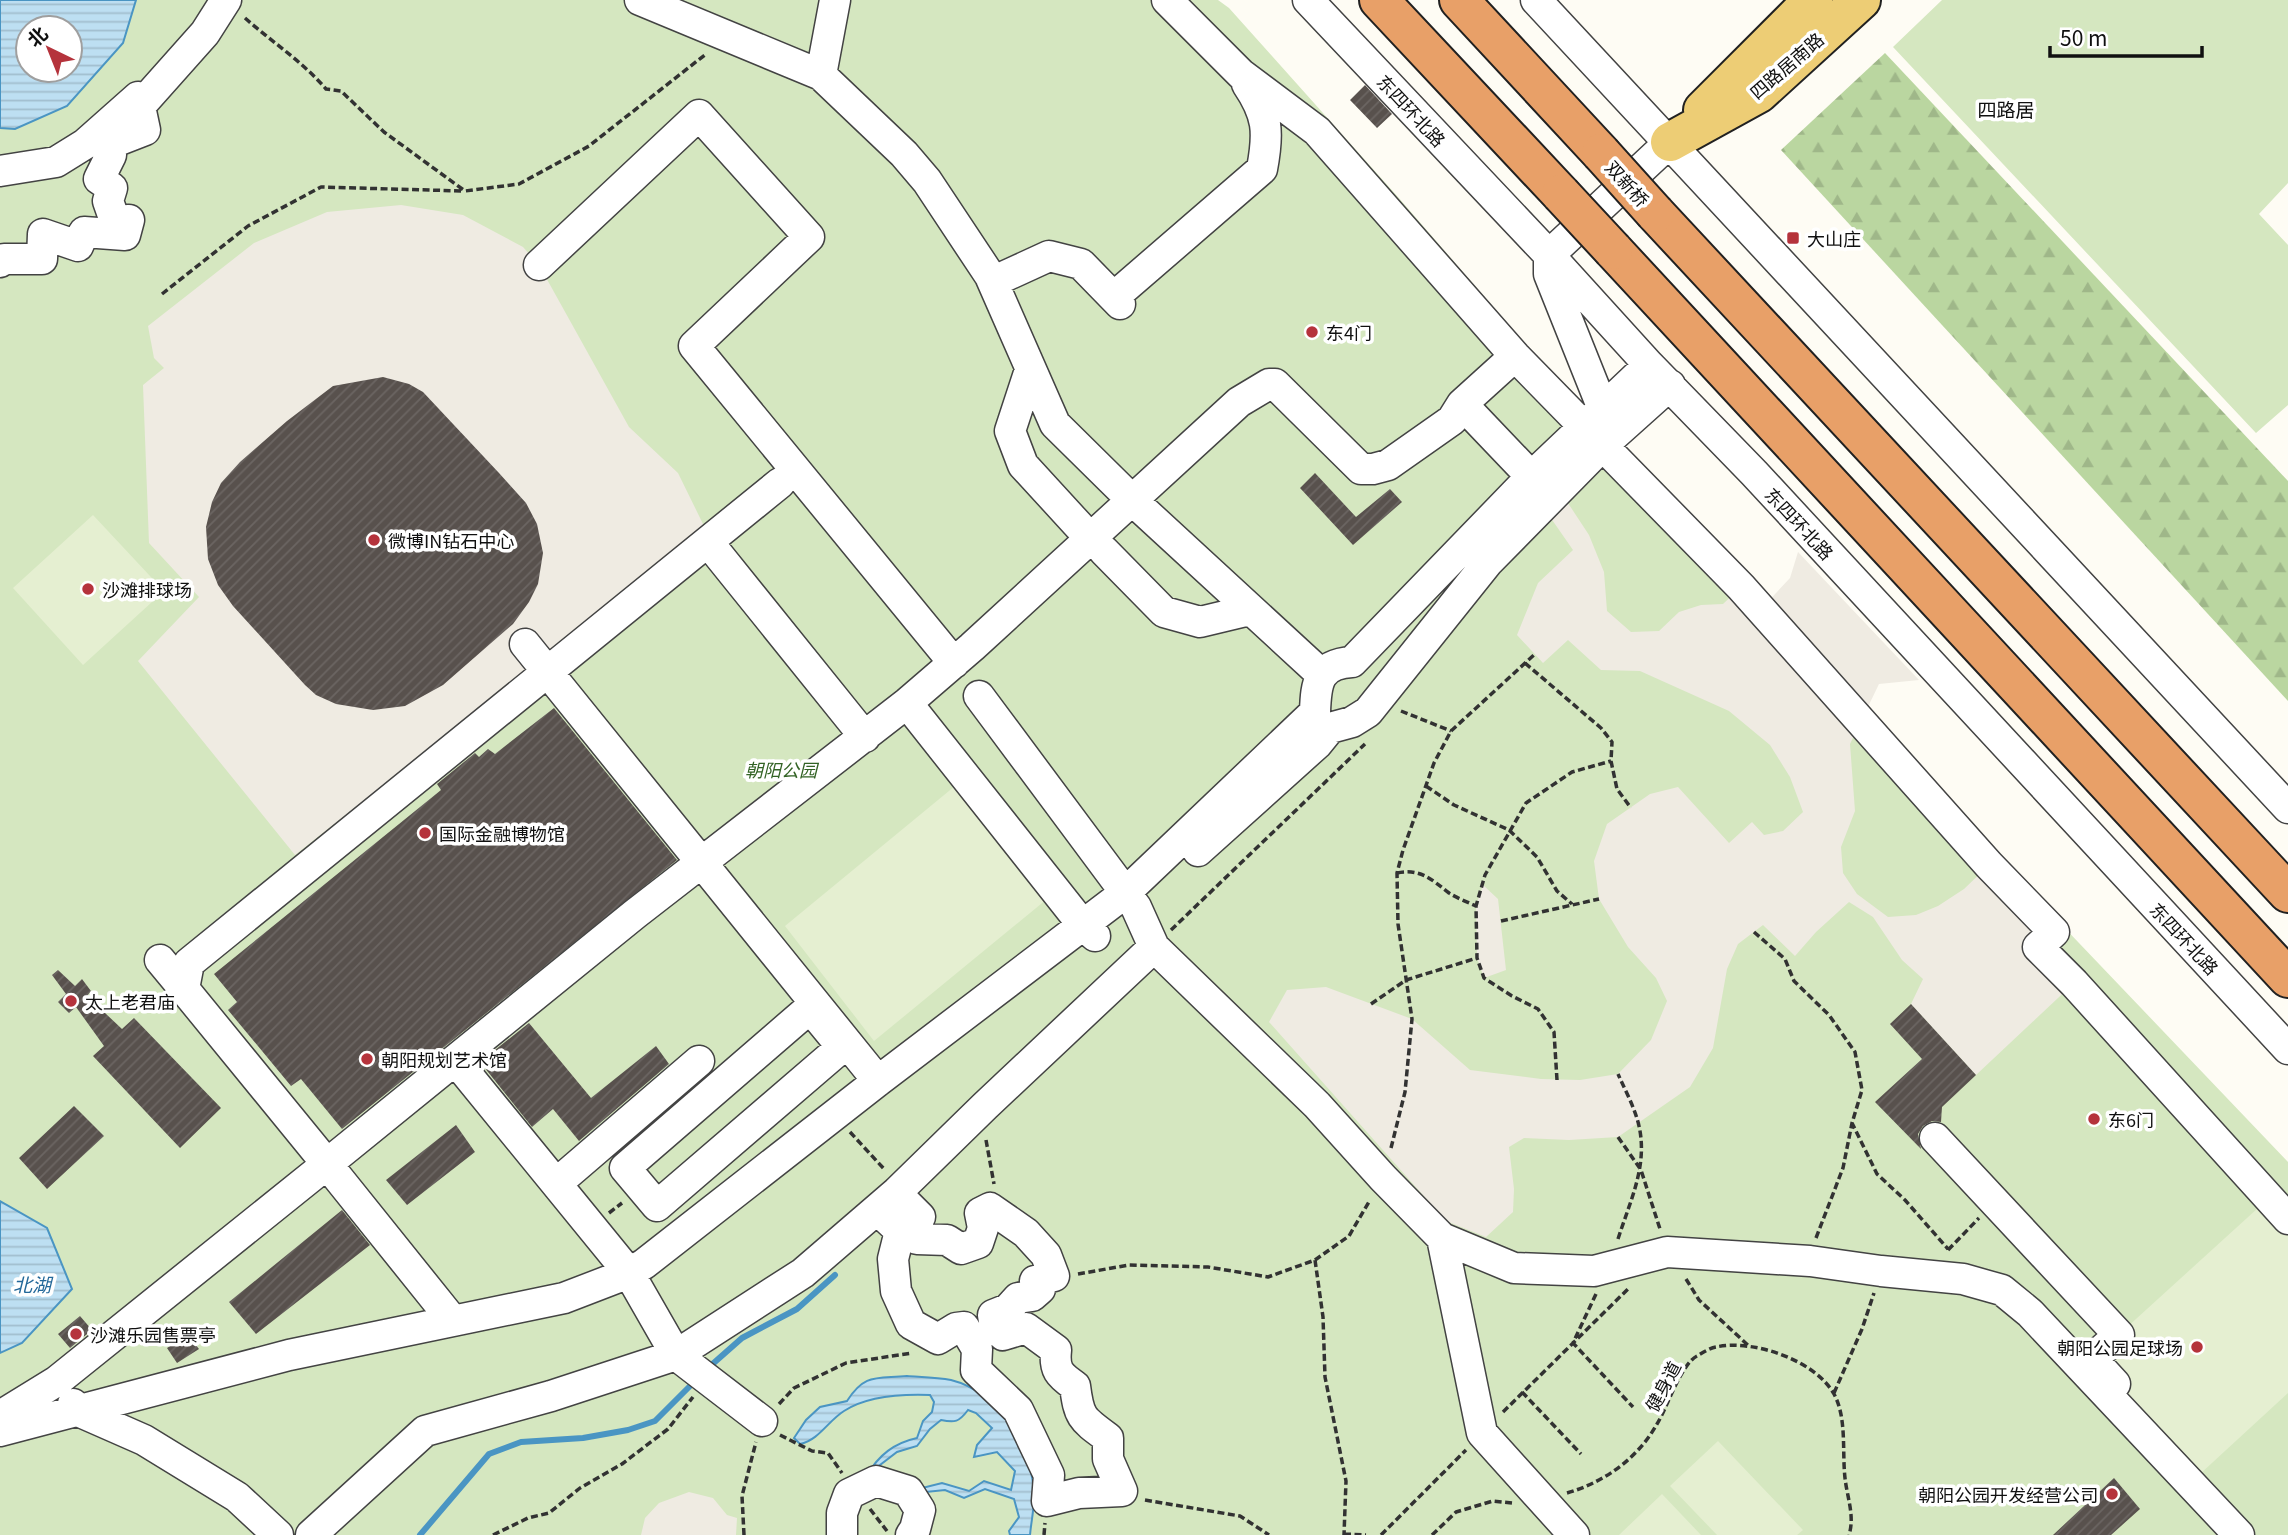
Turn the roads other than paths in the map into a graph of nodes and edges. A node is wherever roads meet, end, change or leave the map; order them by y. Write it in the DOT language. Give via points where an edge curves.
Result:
graph roads {
  1 [pos="640,0"];
  2 [pos="835,0"];
  3 [pos="1167,0"];
  4 [pos="1308,0"];
  5 [pos="1379,0"];
  6 [pos="1459,0"];
  7 [pos="1536,0"];
  8 [pos="1813,0"];
  9 [pos="1861,0"];
  10 [pos="224,3"];
  11 [pos="1241,74"];
  12 [pos="821,75"];
  13 [pos="140,106"];
  14 [pos="1670,142"];
  15 [pos="0,171"];
  16 [pos="1549,255"];
  17 [pos="0,262"];
  18 [pos="539,265"];
  19 [pos="990,276"];
  20 [pos="1515,356"];
  21 [pos="1030,370"];
  22 [pos="1659,375"];
  23 [pos="1462,404"];
  24 [pos="1603,427"];
  25 [pos="780,483"];
  26 [pos="1546,493"];
  27 [pos="1132,500"];
  28 [pos="1079,526"];
  29 [pos="708,542"];
  30 [pos="1104,551"];
  31 [pos="1250,610"];
  32 [pos="525,644"];
  33 [pos="1352,662"];
  34 [pos="954,663"];
  35 [pos="548,672"];
  36 [pos="1321,674"];
  37 [pos="979,696"];
  38 [pos="907,704"];
  39 [pos="1389,705"];
  40 [pos="1323,720"];
  41 [pos="865,737"];
  42 [pos="2288,808"];
  43 [pos="701,862"];
  44 [pos="2288,893"];
  45 [pos="1130,900"];
  46 [pos="1082,924"];
  47 [pos="1154,947"];
  48 [pos="160,960"];
  49 [pos="2288,978"];
  50 [pos="184,989"];
  51 [pos="2288,1049"];
  52 [pos="456,1061"];
  53 [pos="699,1061"];
  54 [pos="878,1081"];
  55 [pos="1934,1138"];
  56 [pos="327,1164"];
  57 [pos="557,1183"];
  58 [pos="642,1188"];
  59 [pos="2288,1219"];
  60 [pos="1007,1222"];
  61 [pos="1442,1238"];
  62 [pos="629,1273"];
  63 [pos="453,1321"];
  64 [pos="676,1355"];
  65 [pos="57,1381"];
  66 [pos="78,1411"];
  67 [pos="0,1416"];
  68 [pos="762,1421"];
  69 [pos="0,1431"];
  70 [pos="278,1535"];
  71 [pos="311,1535"];
  72 [pos="842,1535"];
  73 [pos="911,1535"];
  74 [pos="1574,1535"];
  75 [pos="2239,1535"];
  76 [pos="2259,1535"];
  1 -- 12 [label="street"];
  2 -- 12 [label="street"];
  3 -- 11 [label="street"];
  4 -- 16 [label="street, 东四环北路"];
  5 -- 49 [label="highway, bridge"];
  6 -- 44 [label="highway, 双新桥, bridge"];
  7 -- 14 [label="street"];
  8 -- 14 [label="main road"];
  9 -- 14 [label="main road, 四路居南路" via="1759,93"];
  10 -- 13 [label="street" via="205,33"];
  11 -- 19 [label="street" via="1262,105 1268,138 1262,169 1117,301 1081,264 1049,256 1001,278"];
  11 -- 20 [label="street" via="1317,131"];
  12 -- 19 [label="street" via="918,170"];
  13 -- 15 [label="street" via="138,97 85,144 56,162"];
  13 -- 17 [label="street" via="145,131 108,144 111,155 99,179 112,188 108,201 115,221 129,220 125,235 84,232 78,246 43,234 42,259"];
  14 -- 16 [label="street"];
  14 -- 42 [label="street"];
  16 -- 22 [label="street, 东四环北路"];
  16 -- 24 [label="street" via="1549,274"];
  18 -- 34 [label="street" via="699,115 809,237 694,346"];
  19 -- 21 [label="street"];
  20 -- 23 [label="street"];
  20 -- 24 [label="street"];
  21 -- 27 [label="street" via="1055,424"];
  21 -- 28 [label="street" via="1010,431 1023,465"];
  22 -- 24 [label="street"];
  22 -- 51 [label="street, 东四环北路"];
  23 -- 26 [label="street"];
  23 -- 27 [label="street" via="1452,420 1388,465 1361,469 1275,384 1269,384 1220,417"];
  24 -- 26 [label="street"];
  24 -- 59 [label="street" via="2054,933 2038,947"];
  25 -- 29 [label="street"];
  26 -- 33 [label="street"];
  26 -- 39 [label="street" via="1488,562"];
  27 -- 31 [label="street"];
  27 -- 34 [label="street"];
  29 -- 35 [label="street"];
  29 -- 41 [label="street"];
  30 -- 31 [label="street" via="1164,612 1200,622"];
  31 -- 36 [label="street"];
  32 -- 35 [label="street"];
  33 -- 36 [label="street" via="1337,663"];
  33 -- 39 [label="street" via="1366,667"];
  34 -- 38 [label="street"];
  35 -- 43 [label="street"];
  35 -- 50 [label="street" via="190,963"];
  36 -- 40 [label="street" via="1316,691"];
  37 -- 45 [label="street"];
  38 -- 41 [label="street"];
  38 -- 46 [label="street"];
  39 -- 40 [label="street" via="1352,722"];
  40 -- 45 [label="street"];
  41 -- 43 [label="street" via="755,837"];
  43 -- 52 [label="street"];
  43 -- 54 [label="street"];
  45 -- 46 [label="street"];
  45 -- 47 [label="street"];
  46 -- 54 [label="street"];
  47 -- 61 [label="street" via="1317,1105"];
  47 -- 64 [label="street" via="904,1185 803,1273"];
  48 -- 50 [label="street"];
  50 -- 56 [label="street"];
  52 -- 56 [label="street"];
  52 -- 57 [label="street"];
  53 -- 57 [label="street"];
  54 -- 62 [label="street"];
  55 -- 76 [label="street" via="2119,1335 2092,1359"];
  56 -- 63 [label="street"];
  56 -- 65 [label="street"];
  57 -- 62 [label="street"];
  58 -- 58 [label="street" via="625,1168 810,1008 842,1047 657,1206"];
  60 -- 60 [label="street" via="1026,1233 1046,1255 1054,1276 1035,1281 1040,1289 1032,1296 1018,1298 993,1315 995,1327 1003,1335 1026,1328 1056,1350 1061,1376 1075,1386 1078,1412 1108,1438 1108,1459 1122,1491 1079,1493 1047,1502 1049,1475 1018,1410 976,1370 977,1349 964,1327 938,1339 911,1324 896,1291 893,1259 900,1231 885,1217 903,1200 920,1217 914,1227 916,1238 947,1240 961,1249 978,1243 983,1228 980,1213 990,1208"];
  61 -- 74 [label="street" via="1482,1433"];
  61 -- 75 [label="street" via="1514,1268 1594,1271 1667,1252 1810,1261 1963,1279 2002,1290 2030,1313"];
  62 -- 63 [label="street" via="564,1298"];
  62 -- 64 [label="street"];
  63 -- 66 [label="street" via="289,1355"];
  64 -- 68 [label="street"];
  64 -- 71 [label="street" via="425,1431"];
  65 -- 66 [label="street"];
  65 -- 67 [label="street"];
  66 -- 69 [label="street"];
  66 -- 70 [label="street" via="144,1440 237,1497"];
  72 -- 73 [label="street" via="842,1513 849,1494 876,1481 908,1491 920,1510"];
}
